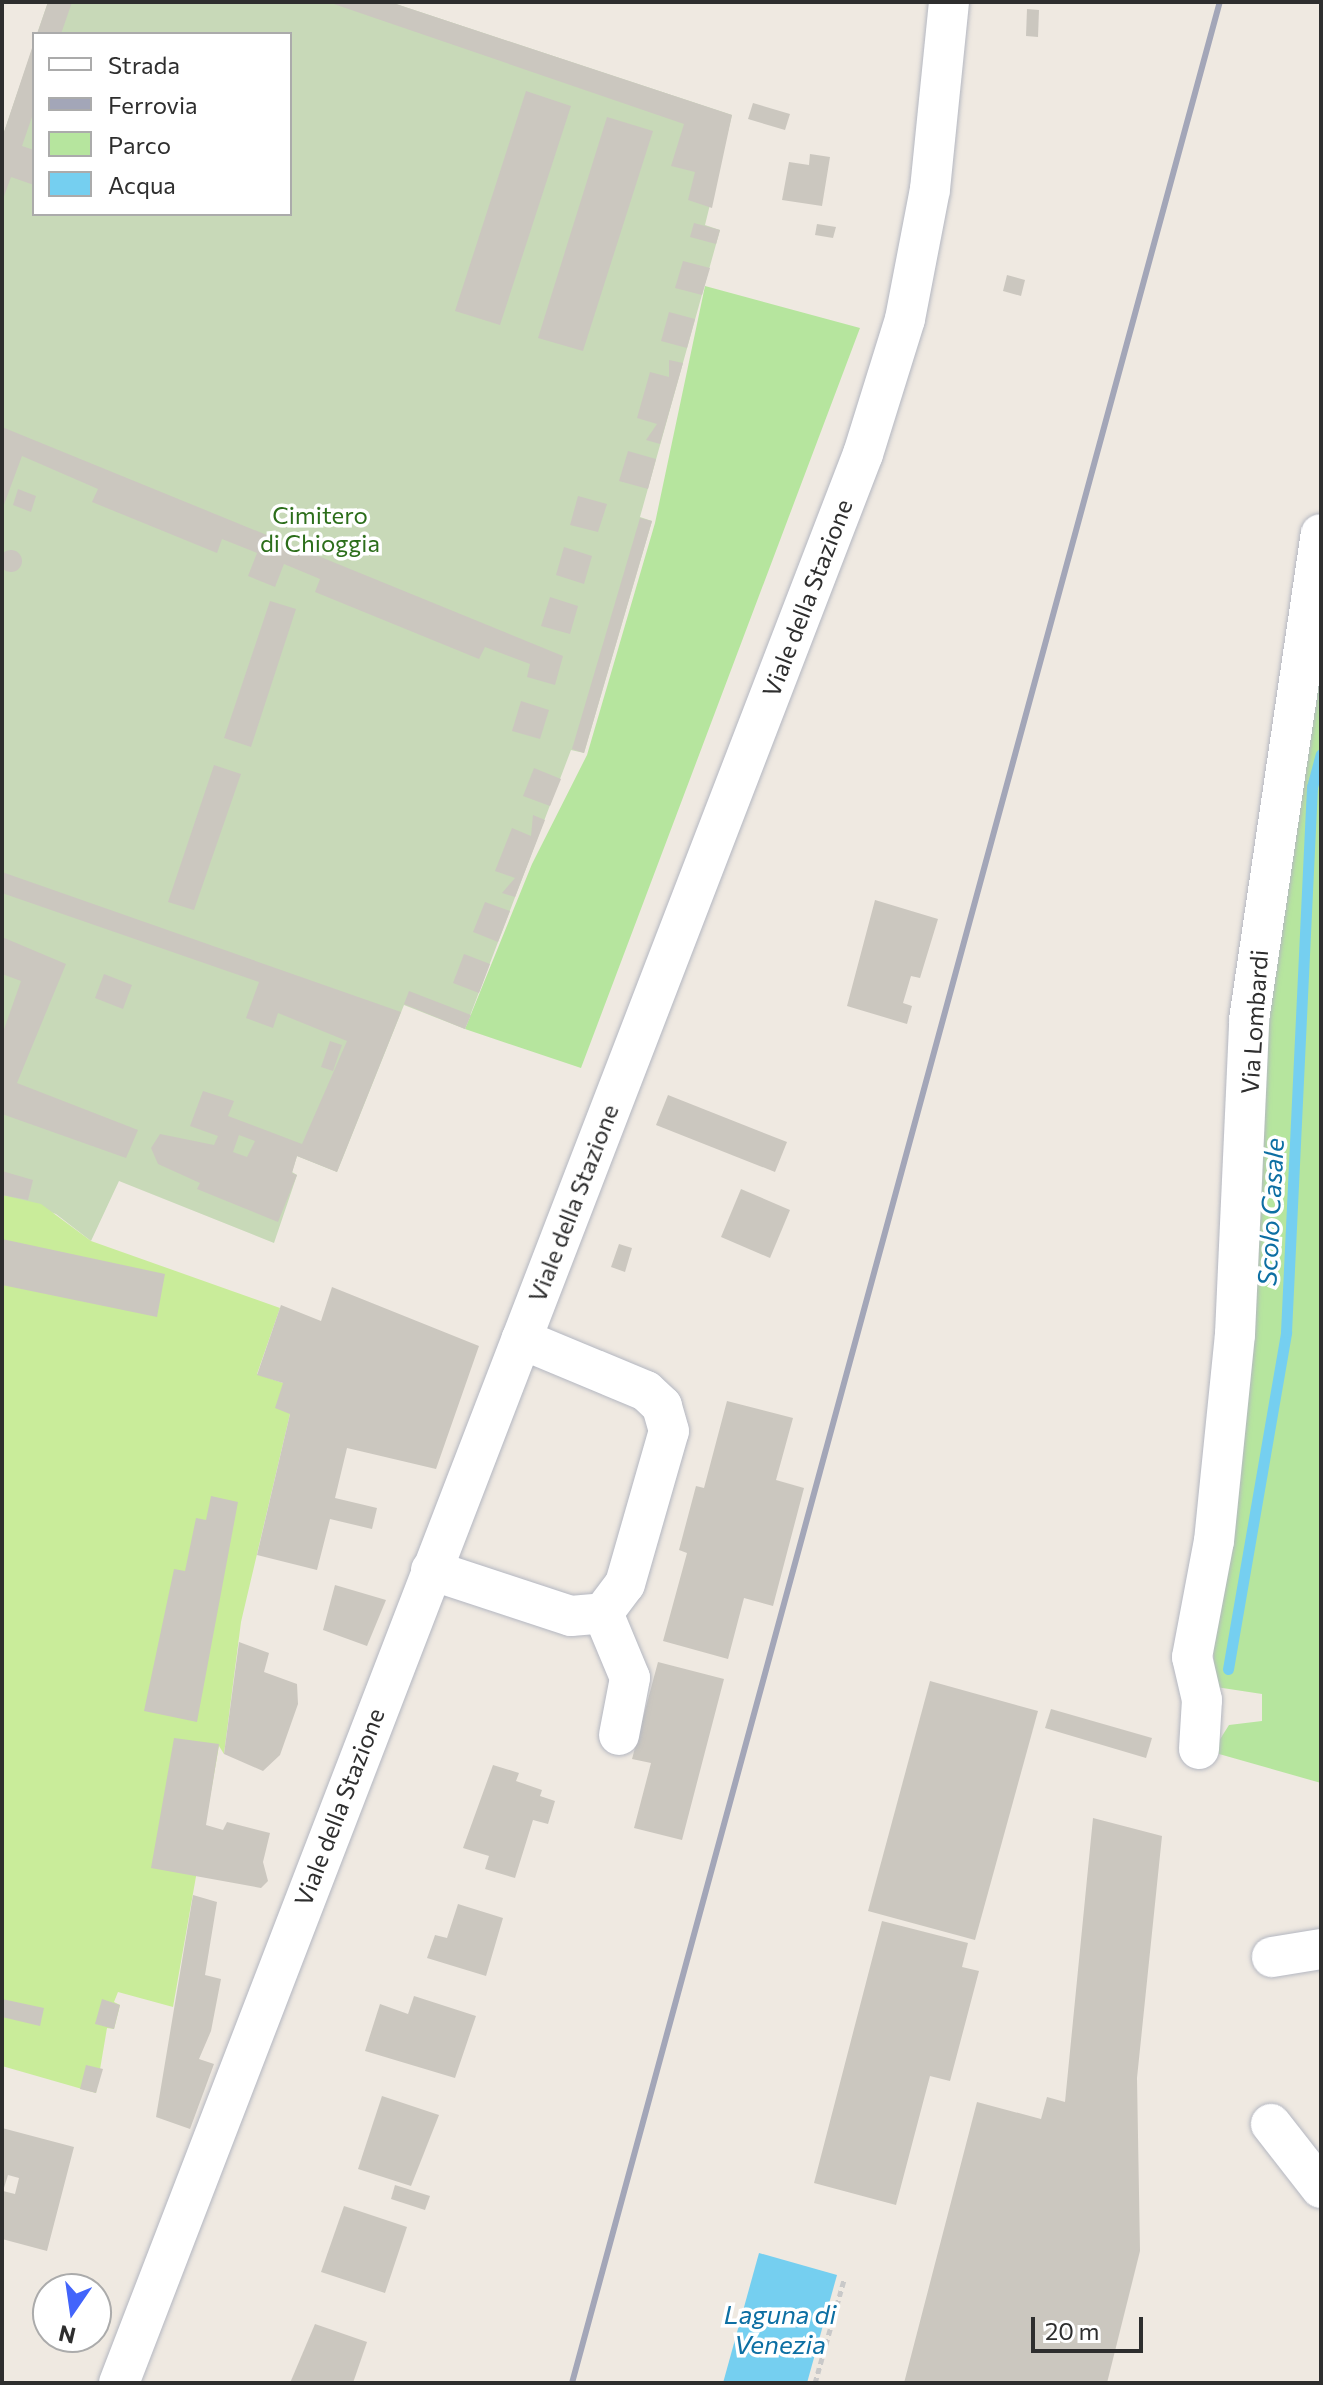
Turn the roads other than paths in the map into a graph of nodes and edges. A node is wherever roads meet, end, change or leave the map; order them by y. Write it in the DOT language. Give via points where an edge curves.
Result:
graph roads {
  1 [pos="949,2"];
  2 [pos="1321,534"];
  3 [pos="521,1339"];
  4 [pos="431,1570"];
  5 [pos="603,1613"];
  6 [pos="619,1735"];
  7 [pos="1199,1749"];
  8 [pos="1321,1949"];
  9 [pos="1272,1957"];
  10 [pos="1271,2124"];
  11 [pos="1321,2188"];
  12 [pos="119,2383"];
  1 -- 3 [label="street, Viale della Stazione" via="930,189 905,319 863,454"];
  2 -- 7 [label="street, Via Lombardi" via="1249,1020 1235,1334 1216,1527 1192,1657 1202,1700"];
  3 -- 4 [label="street, Viale della Stazione"];
  3 -- 5 [label="street" via="646,1391 662,1406 669,1431 625,1584"];
  4 -- 5 [label="street" via="571,1616"];
  4 -- 12 [label="street, Viale della Stazione"];
  5 -- 6 [label="street" via="630,1678"];
  8 -- 9 [label="street"];
  10 -- 11 [label="street"];
}
